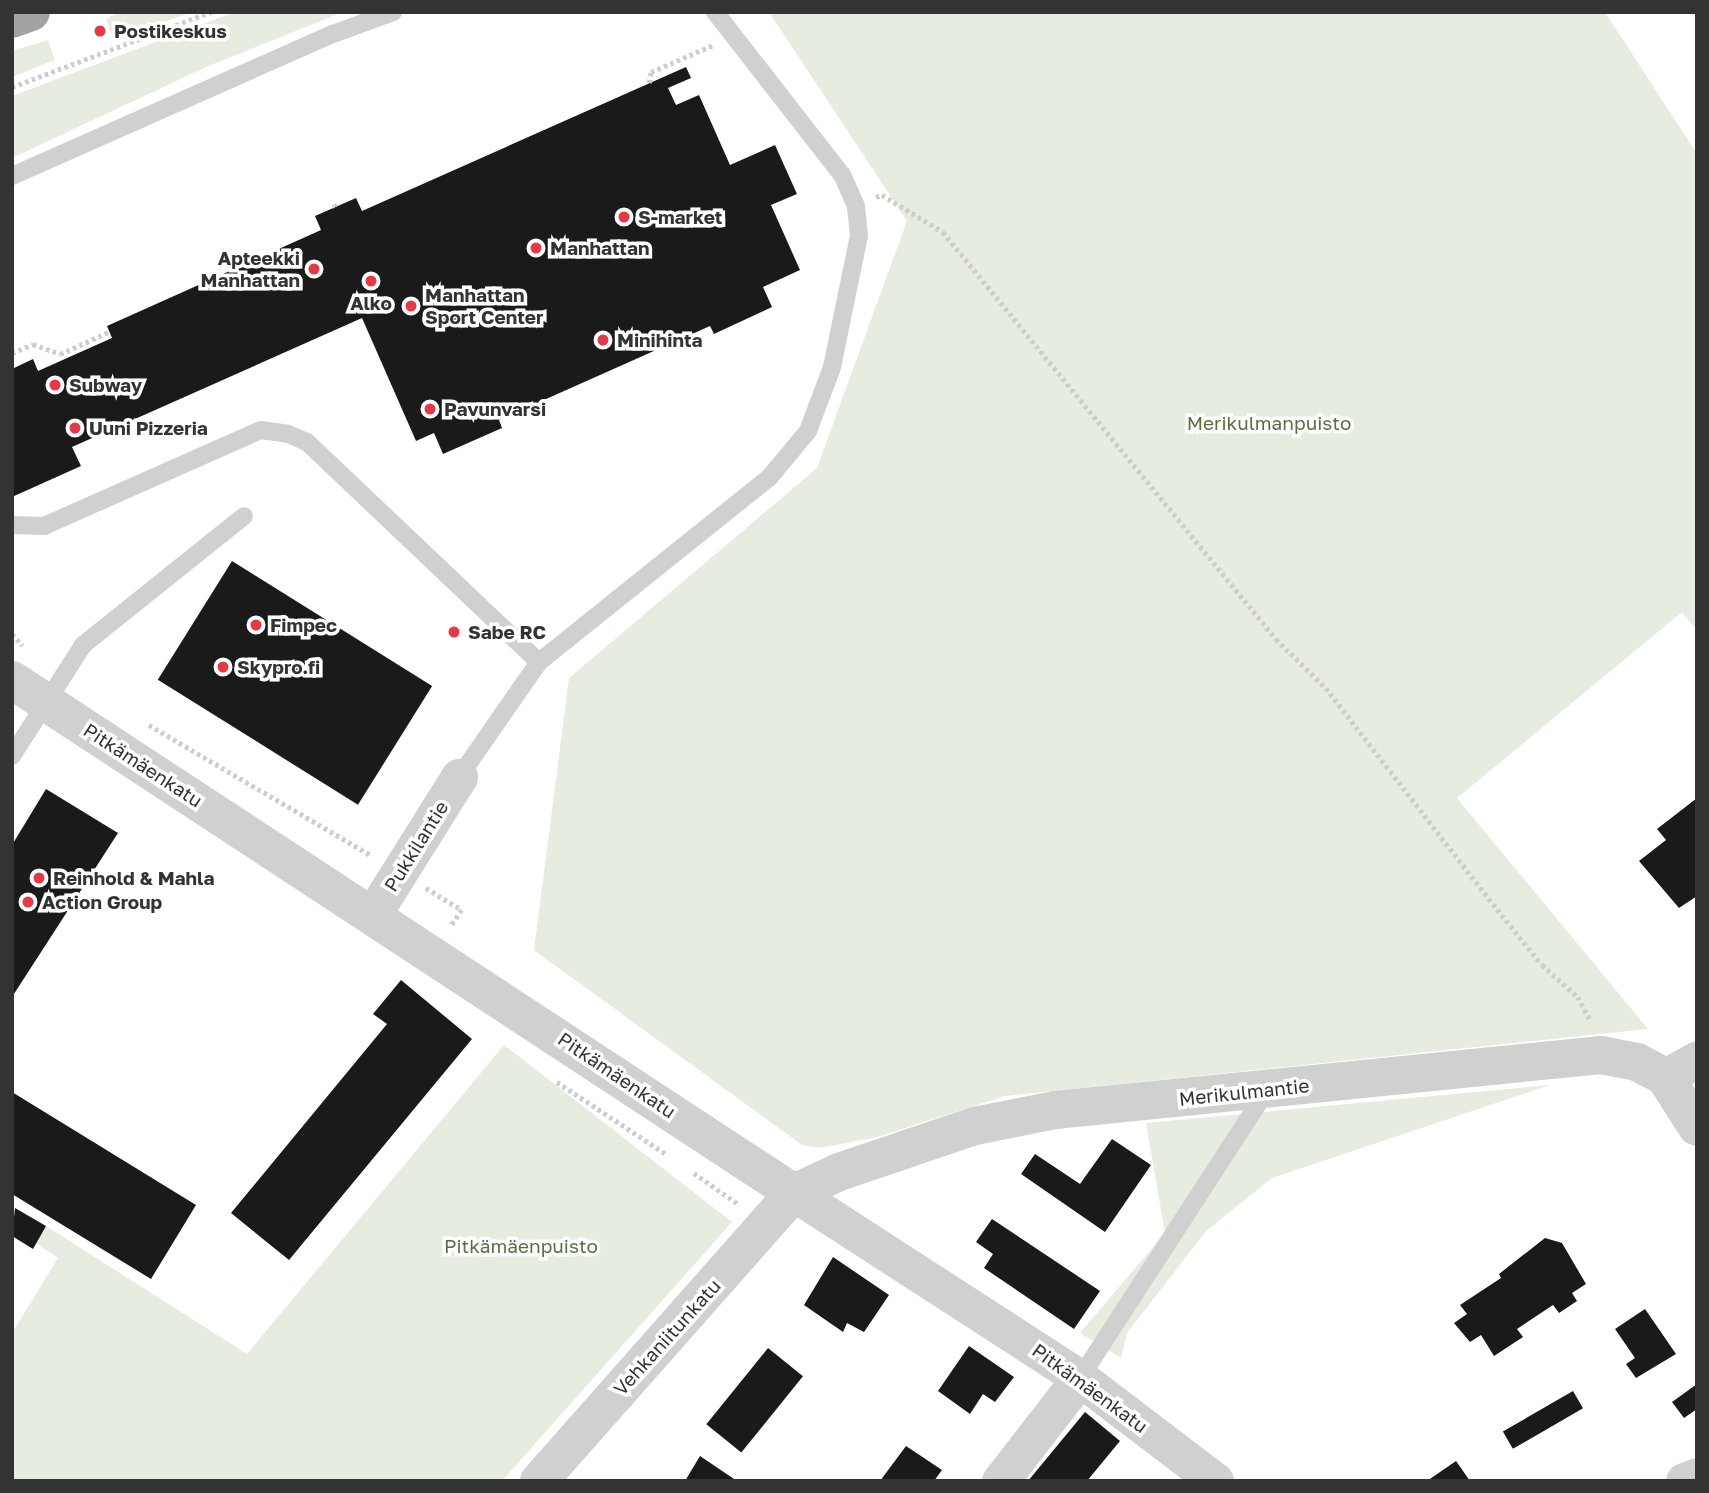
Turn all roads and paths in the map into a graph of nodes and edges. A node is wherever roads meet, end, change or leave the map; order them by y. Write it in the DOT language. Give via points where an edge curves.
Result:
graph roads {
  1 [pos="32,12"];
  2 [pos="211,12"];
  3 [pos="393,12"];
  4 [pos="715,12"];
  5 [pos="12,19"];
  6 [pos="733,36"];
  7 [pos="649,83"];
  8 [pos="12,87"];
  9 [pos="12,176"];
  10 [pos="856,206"];
  11 [pos="109,332"];
  12 [pos="12,353"];
  13 [pos="244,516"];
  14 [pos="12,525"];
  15 [pos="12,634"];
  16 [pos="539,662"];
  17 [pos="12,680"];
  18 [pos="54,688"];
  19 [pos="143,721"];
  20 [pos="12,756"];
  21 [pos="459,777"];
  22 [pos="400,872"];
  23 [pos="462,910"];
  24 [pos="373,914"];
  25 [pos="1596,1029"];
  26 [pos="1681,1068"];
  27 [pos="1268,1089"];
  28 [pos="1697,1127"];
  29 [pos="794,1193"];
  30 [pos="1080,1378"];
  31 [pos="1697,1476"];
  32 [pos="540,1481"];
  33 [pos="1000,1481"];
  34 [pos="1215,1481"];
  35 [pos="1684,1481"];
  1 -- 5 [label="highway"];
  2 -- 8 [label="path"];
  3 -- 9 [label="lane" via="333,34"];
  4 -- 6 [label="lane"];
  6 -- 7 [label="path" via="652,72"];
  6 -- 10 [label="lane" via="842,175"];
  10 -- 16 [label="lane" via="859,236 832,367 808,431 769,478"];
  10 -- 25 [label="path" via="882,195 943,232 1276,639 1326,688 1521,940 1578,997"];
  11 -- 12 [label="path" via="61,354 33,344"];
  13 -- 18 [label="lane" via="83,645"];
  14 -- 16 [label="lane" via="44,526 261,430 288,434 307,442"];
  15 -- 18 [label="path"];
  16 -- 21 [label="lane"];
  17 -- 18 [label="street, Pitkämäenkatu"];
  18 -- 20 [label="lane"];
  18 -- 24 [label="street, Pitkämäenkatu"];
  19 -- 22 [label="path"];
  21 -- 22 [label="street, Pukkilantie"];
  22 -- 23 [label="path"];
  22 -- 24 [label="street, Pukkilantie"];
  24 -- 29 [label="street, Pitkämäenkatu"];
  26 -- 27 [label="street, Merikulmantie" via="1601,1055"];
  26 -- 28 [label="street"];
  27 -- 29 [label="street, Merikulmantie" via="1055,1110 975,1126 839,1172"];
  27 -- 30 [label="lane"];
  29 -- 30 [label="street, Pitkämäenkatu"];
  29 -- 32 [label="street, Vehkaniitunkatu"];
  30 -- 33 [label="street"];
  30 -- 34 [label="street, Pitkämäenkatu"];
  31 -- 35 [label="street"];
}
